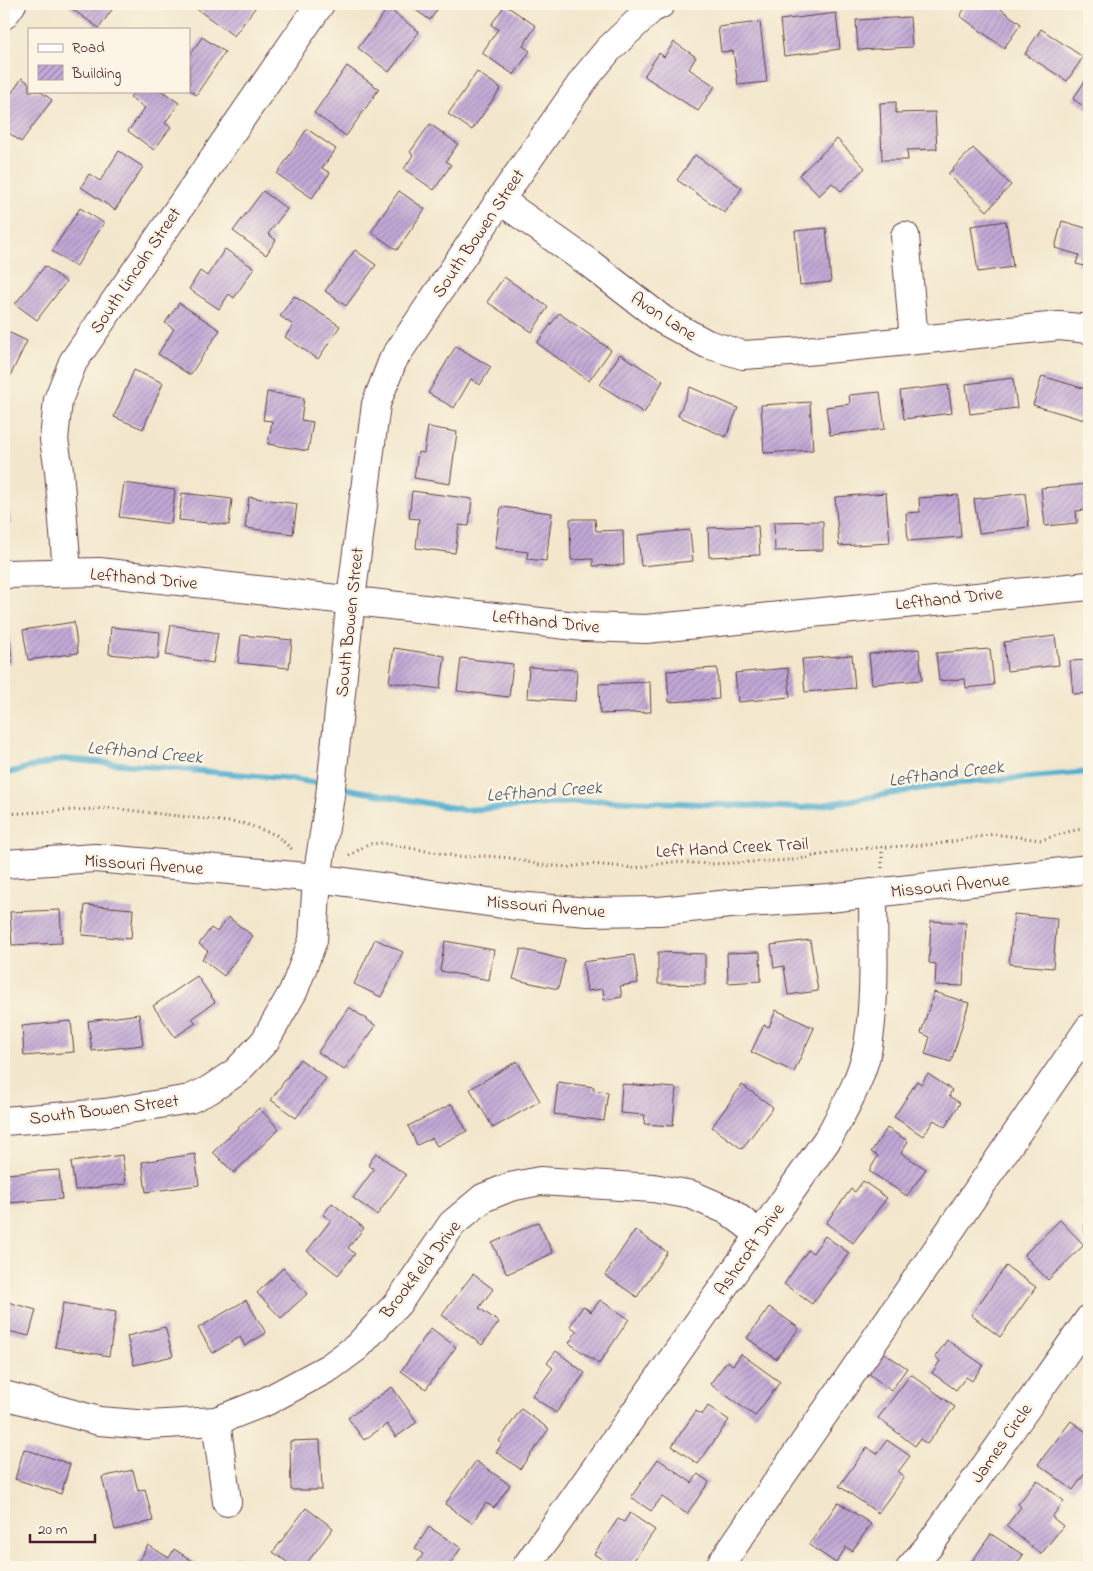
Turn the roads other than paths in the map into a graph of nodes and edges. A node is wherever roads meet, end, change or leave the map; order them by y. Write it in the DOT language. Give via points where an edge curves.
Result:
graph roads {
  1 [pos="12,4"];
  2 [pos="320,4"];
  3 [pos="661,4"];
  4 [pos="4,15"];
  5 [pos="500,200"];
  6 [pos="905,236"];
  7 [pos="1089,329"];
  8 [pos="914,340"];
  9 [pos="66,571"];
  10 [pos="4,574"];
  11 [pos="1089,586"];
  12 [pos="351,599"];
  13 [pos="4,864"];
  14 [pos="1089,869"];
  15 [pos="318,878"];
  16 [pos="878,882"];
  17 [pos="1089,1028"];
  18 [pos="4,1121"];
  19 [pos="759,1234"];
  20 [pos="1089,1319"];
  21 [pos="4,1395"];
  22 [pos="216,1421"];
  23 [pos="227,1502"];
  24 [pos="526,1567"];
  25 [pos="719,1567"];
  26 [pos="911,1567"];
  1 -- 4 [label="street"];
  2 -- 9 [label="street, South Lincoln Street" via="73,362 58,400 54,440"];
  3 -- 5 [label="street, South Bowen Street" via="651,9 608,50"];
  5 -- 8 [label="street, Avon Lane" via="663,320 707,344 743,355"];
  5 -- 12 [label="street, South Bowen Street" via="393,360 376,404"];
  6 -- 8 [label="street"];
  7 -- 8 [label="street, Avon Lane" via="1059,326"];
  9 -- 10 [label="street, Lefthand Drive"];
  9 -- 12 [label="street, Lefthand Drive"];
  11 -- 12 [label="street, Lefthand Drive" via="646,628 584,627"];
  12 -- 15 [label="street, South Bowen Street"];
  13 -- 15 [label="street, Missouri Avenue" via="95,858"];
  14 -- 16 [label="street, Missouri Avenue"];
  15 -- 16 [label="street, Missouri Avenue" via="516,906 588,912 659,911"];
  15 -- 18 [label="street, South Bowen Street" via="313,940 294,990 265,1041 236,1072 190,1099 106,1112"];
  16 -- 19 [label="street, Ashcroft Drive" via="868,1048 852,1094 828,1137"];
  17 -- 25 [label="street"];
  19 -- 22 [label="street, Brookfield Drive" via="728,1211 682,1193 653,1188 540,1181 510,1186 483,1198 452,1224 398,1303 356,1347 330,1367 266,1402"];
  19 -- 24 [label="street, Ashcroft Drive"];
  20 -- 26 [label="street, James Circle"];
  21 -- 22 [label="street, Brookfield Drive" via="99,1421 149,1425"];
  22 -- 23 [label="street"];
}
